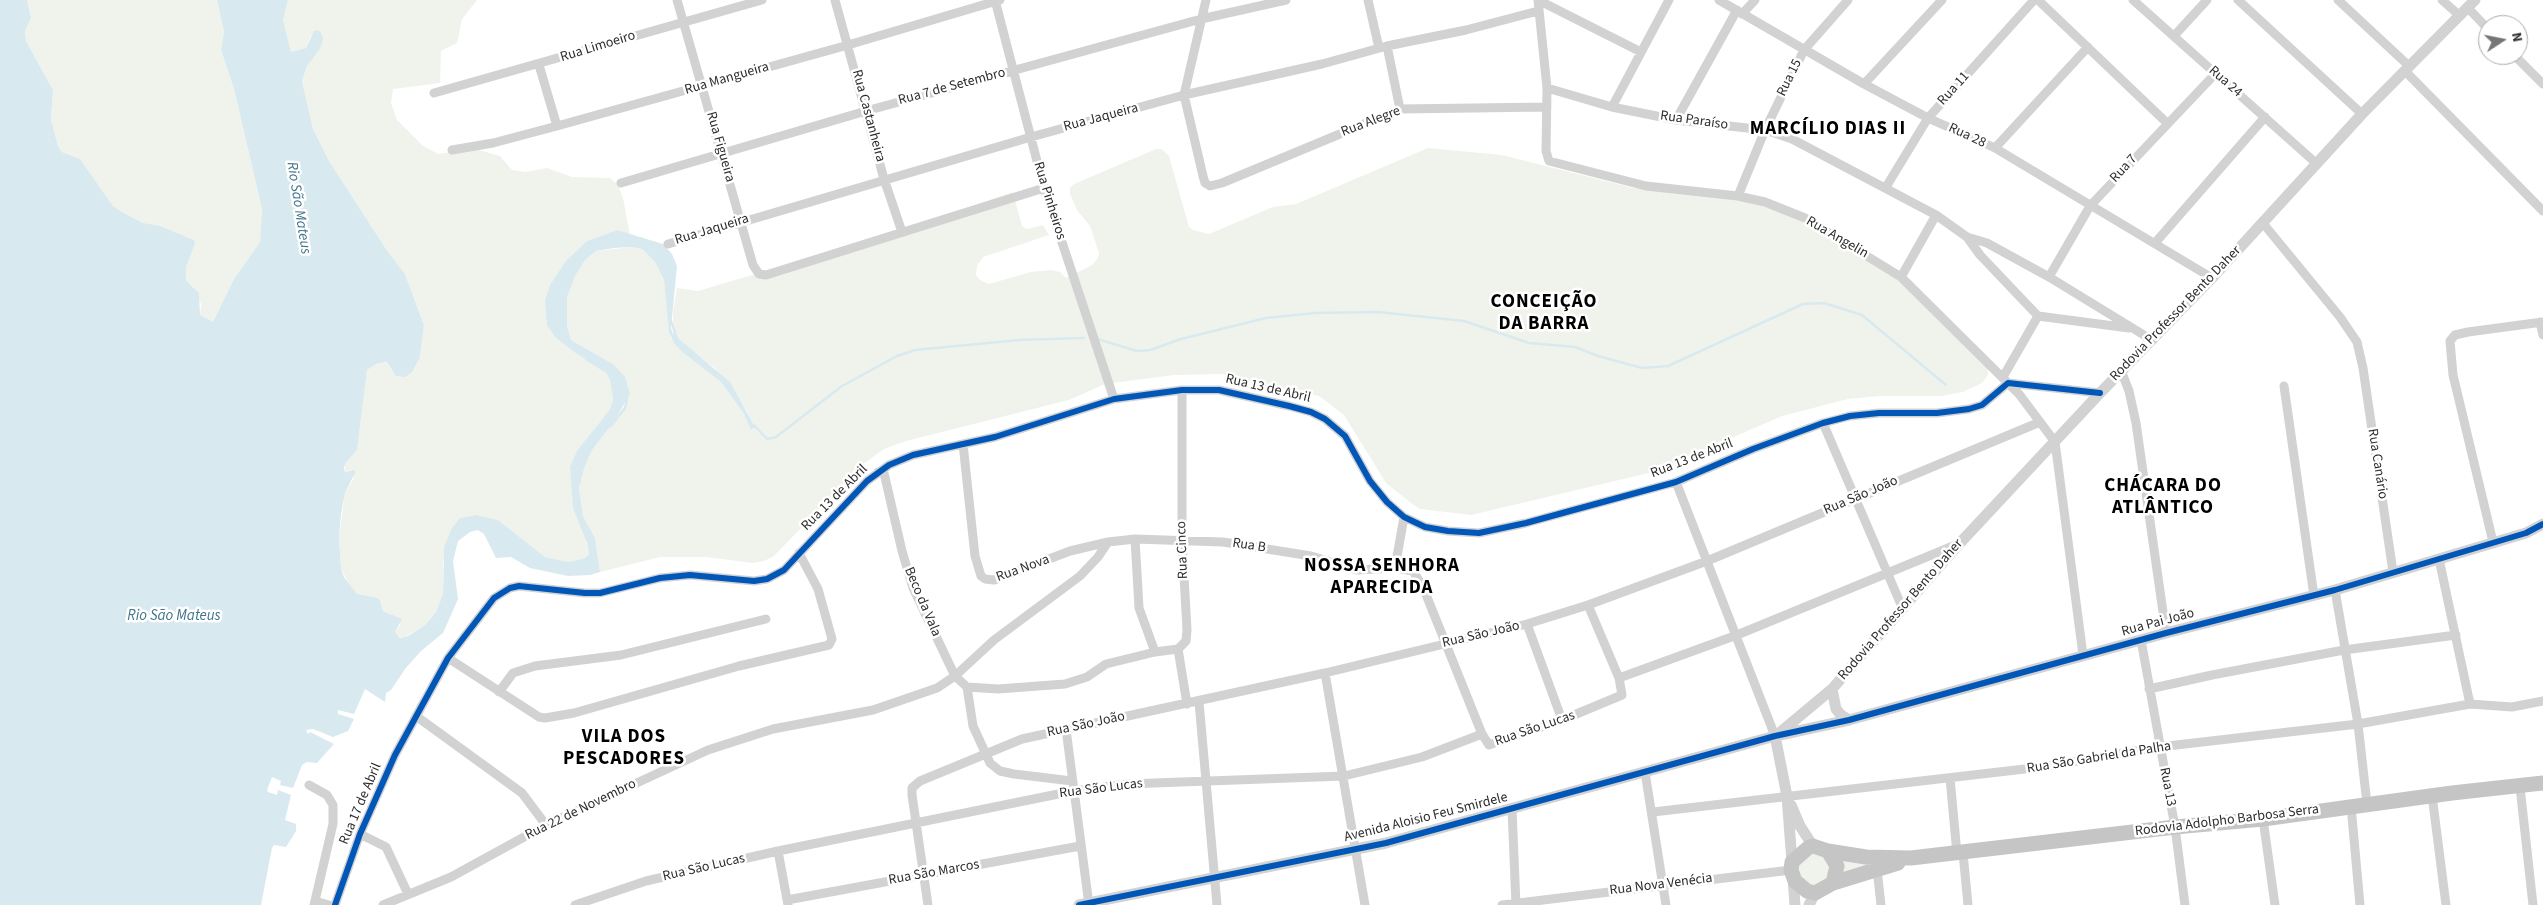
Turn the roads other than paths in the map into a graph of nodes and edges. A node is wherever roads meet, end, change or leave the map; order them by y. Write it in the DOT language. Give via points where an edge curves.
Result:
graph roads {
  1 [pos="677,0"];
  2 [pos="762,0"];
  3 [pos="835,0"];
  4 [pos="997,0"];
  5 [pos="1206,0"];
  6 [pos="1286,0"];
  7 [pos="1368,0"];
  8 [pos="1538,0"];
  9 [pos="1669,0"];
  10 [pos="1719,0"];
  11 [pos="1755,0"];
  12 [pos="1848,0"];
  13 [pos="1942,0"];
  14 [pos="2034,0"];
  15 [pos="2038,0"];
  16 [pos="2133,0"];
  17 [pos="2207,0"];
  18 [pos="2238,0"];
  19 [pos="2338,0"];
  20 [pos="2442,0"];
  21 [pos="2468,8"];
  22 [pos="1538,11"];
  23 [pos="1739,12"];
  24 [pos="2478,18"];
  25 [pos="1201,19"];
  26 [pos="684,22"];
  27 [pos="2174,36"];
  28 [pos="848,45"];
  29 [pos="2088,46"];
  30 [pos="1383,47"];
  31 [pos="1804,50"];
  32 [pos="1641,52"];
  33 [pos="539,65"];
  34 [pos="2524,65"];
  35 [pos="2407,68"];
  36 [pos="1012,71"];
  37 [pos="2215,74"];
  38 [pos="1864,84"];
  39 [pos="2543,84"];
  40 [pos="703,86"];
  41 [pos="1547,88"];
  42 [pos="434,93"];
  43 [pos="1184,95"];
  44 [pos="1547,106"];
  45 [pos="1612,107"];
  46 [pos="1400,109"];
  47 [pos="866,111"];
  48 [pos="2362,114"];
  49 [pos="2265,117"];
  50 [pos="1928,118"];
  51 [pos="1676,120"];
  52 [pos="2167,123"];
  53 [pos="557,126"];
  54 [pos="1765,130"];
  55 [pos="1030,137"];
  56 [pos="1995,148"];
  57 [pos="452,150"];
  58 [pos="722,152"];
  59 [pos="2317,164"];
  60 [pos="884,179"];
  61 [pos="621,183"];
  62 [pos="1886,187"];
  63 [pos="1044,188"];
  64 [pos="1738,196"];
  65 [pos="2090,206"];
  66 [pos="2543,211"];
  67 [pos="1936,215"];
  68 [pos="741,221"];
  69 [pos="2262,222"];
  70 [pos="902,232"];
  71 [pos="1967,237"];
  72 [pos="2155,243"];
  73 [pos="668,244"];
  74 [pos="1902,277"];
  75 [pos="2049,277"];
  76 [pos="2212,278"];
  77 [pos="2038,316"];
  78 [pos="2541,322"];
  79 [pos="2131,329"];
  80 [pos="2543,335"];
  81 [pos="2152,340"];
  82 [pos="2122,373"];
  83 [pos="2006,380"];
  84 [pos="2284,386"];
  85 [pos="1182,390"];
  86 [pos="2100,393"];
  87 [pos="1114,400"];
  88 [pos="2040,422"];
  89 [pos="1824,423"];
  90 [pos="2054,442"];
  91 [pos="963,444"];
  92 [pos="878,472"];
  93 [pos="1676,482"];
  94 [pos="1854,499"];
  95 [pos="1404,517"];
  96 [pos="2543,524"];
  97 [pos="2526,533"];
  98 [pos="2543,535"];
  99 [pos="1135,539"];
  100 [pos="1182,540"];
  101 [pos="1108,542"];
  102 [pos="2492,542"];
  103 [pos="1959,544"];
  104 [pos="799,553"];
  105 [pos="2439,559"];
  106 [pos="1707,561"];
  107 [pos="1395,568"];
  108 [pos="1886,572"];
  109 [pos="2393,572"];
  110 [pos="2335,590"];
  111 [pos="2314,596"];
  112 [pos="1588,605"];
  113 [pos="1902,607"];
  114 [pos="766,619"];
  115 [pos="1527,624"];
  116 [pos="2166,633"];
  117 [pos="1737,635"];
  118 [pos="2456,635"];
  119 [pos="2141,640"];
  120 [pos="1446,643"];
  121 [pos="1178,649"];
  122 [pos="2344,650"];
  123 [pos="1155,652"];
  124 [pos="2084,656"];
  125 [pos="448,658"];
  126 [pos="1326,674"];
  127 [pos="955,676"];
  128 [pos="1618,678"];
  129 [pos="967,687"];
  130 [pos="1832,689"];
  131 [pos="2149,690"];
  132 [pos="499,692"];
  133 [pos="2543,701"];
  134 [pos="1199,702"];
  135 [pos="1187,704"];
  136 [pos="2470,704"];
  137 [pos="416,716"];
  138 [pos="1562,720"];
  139 [pos="1849,720"];
  140 [pos="2358,724"];
  141 [pos="1066,729"];
  142 [pos="1482,734"];
  143 [pos="1775,736"];
  144 [pos="2159,748"];
  145 [pos="985,756"];
  146 [pos="1645,772"];
  147 [pos="1344,776"];
  148 [pos="1950,778"];
  149 [pos="1072,781"];
  150 [pos="1205,781"];
  151 [pos="2543,783"];
  152 [pos="309,785"];
  153 [pos="2520,787"];
  154 [pos="1073,791"];
  155 [pos="2432,795"];
  156 [pos="1787,796"];
  157 [pos="2367,804"];
  158 [pos="2352,806"];
  159 [pos="1512,809"];
  160 [pos="1653,812"];
  161 [pos="2263,819"];
  162 [pos="917,823"];
  163 [pos="546,825"];
  164 [pos="2174,827"];
  165 [pos="360,834"];
  166 [pos="1080,846"];
  167 [pos="1821,848"];
  168 [pos="1356,849"];
  169 [pos="778,851"];
  170 [pos="1960,853"];
  171 [pos="1911,858"];
  172 [pos="1877,869"];
  173 [pos="1792,870"];
  174 [pos="925,875"];
  175 [pos="1215,877"];
  176 [pos="1833,883"];
  177 [pos="1664,885"];
  178 [pos="408,894"];
  179 [pos="1812,899"];
  180 [pos="315,903"];
  181 [pos="788,903"];
  182 [pos="1085,904"];
  183 [pos="1516,904"];
  184 [pos="329,905"];
  185 [pos="335,905"];
  186 [pos="383,905"];
  187 [pos="575,905"];
  188 [pos="928,905"];
  189 [pos="1217,905"];
  190 [pos="1365,905"];
  191 [pos="1502,905"];
  192 [pos="1666,905"];
  193 [pos="1795,905"];
  194 [pos="1881,905"];
  195 [pos="1968,905"];
  196 [pos="2186,905"];
  197 [pos="2275,905"];
  198 [pos="2360,905"];
  199 [pos="2446,905"];
  200 [pos="2533,905"];
  1 -- 26 [label="street, Rua Figueira"];
  2 -- 26 [label="street, Rua Limoeiro"];
  3 -- 28 [label="street, Rua Castanheira"];
  4 -- 28 [label="street, Rua Mangueira"];
  4 -- 36 [label="street, Rua Pinheiros"];
  5 -- 25 [label="street"];
  6 -- 25 [label="street, Rua 7 de Setembro"];
  7 -- 30 [label="street"];
  8 -- 22 [label="street"];
  8 -- 32 [label="street"];
  9 -- 32 [label="street"];
  10 -- 23 [label="street, Rua 28"];
  11 -- 23 [label="street"];
  12 -- 31 [label="street, Rua 15"];
  13 -- 38 [label="street"];
  14 -- 50 [label="street, Rua 11"];
  15 -- 29 [label="street"];
  16 -- 27 [label="street, Rua 24"];
  17 -- 27 [label="street"];
  18 -- 48 [label="street"];
  19 -- 35 [label="street"];
  20 -- 21 [label="street"];
  21 -- 24 [label="street"];
  21 -- 35 [label="street, Rodovia Professor Bento Daher"];
  22 -- 30 [label="street, Rua Jaqueira"];
  22 -- 41 [label="street"];
  23 -- 31 [label="street, Rua 28"];
  23 -- 51 [label="street"];
  25 -- 36 [label="street, Rua 7 de Setembro"];
  25 -- 43 [label="street"];
  26 -- 33 [label="street, Rua Limoeiro"];
  26 -- 40 [label="street, Rua Figueira"];
  27 -- 37 [label="street, Rua 24"];
  28 -- 40 [label="street, Rua Mangueira"];
  28 -- 47 [label="street, Rua Castanheira"];
  29 -- 52 [label="street"];
  29 -- 56 [label="street"];
  30 -- 43 [label="street, Rua Jaqueira"];
  30 -- 46 [label="street"];
  31 -- 38 [label="street, Rua 28"];
  31 -- 54 [label="street, Rua 15"];
  32 -- 45 [label="street"];
  33 -- 42 [label="street, Rua Limoeiro"];
  33 -- 53 [label="street"];
  34 -- 39 [label="street"];
  35 -- 48 [label="street, Rodovia Professor Bento Daher"];
  35 -- 66 [label="street"];
  36 -- 47 [label="street, Rua 7 de Setembro"];
  36 -- 55 [label="street, Rua Pinheiros"];
  37 -- 49 [label="street, Rua 24"];
  37 -- 52 [label="street, Rua 7"];
  38 -- 50 [label="street, Rua 28"];
  40 -- 53 [label="street, Rua Mangueira"];
  40 -- 58 [label="street, Rua Figueira"];
  41 -- 44 [label="street"];
  41 -- 45 [label="street, Rua Paraíso"];
  43 -- 46 [label="street, Rua Alegre" via="1205,183 1213,186"];
  43 -- 55 [label="street, Rua Jaqueira"];
  44 -- 46 [label="street, Rua Alegre"];
  44 -- 64 [label="street, Rua Angelin" via="1546,151 1549,161 1646,186"];
  45 -- 51 [label="street, Rua Paraíso"];
  47 -- 58 [label="street, Rua 7 de Setembro"];
  47 -- 60 [label="street, Rua Castanheira"];
  48 -- 59 [label="street, Rodovia Professor Bento Daher"];
  49 -- 59 [label="street, Rua 24"];
  49 -- 72 [label="street"];
  50 -- 56 [label="street, Rua 28"];
  50 -- 62 [label="street, Rua 11"];
  51 -- 54 [label="street, Rua Paraíso"];
  52 -- 65 [label="street, Rua 7"];
  53 -- 57 [label="street, Rua Mangueira" via="493,144"];
  54 -- 62 [label="street, Rua Paraíso" via="1813,148"];
  54 -- 64 [label="street, Rua 15"];
  55 -- 60 [label="street, Rua Jaqueira"];
  55 -- 63 [label="street, Rua Pinheiros"];
  56 -- 65 [label="street, Rua 28"];
  58 -- 61 [label="street, Rua 7 de Setembro"];
  58 -- 68 [label="street, Rua Figueira"];
  59 -- 69 [label="street, Rodovia Professor Bento Daher"];
  60 -- 68 [label="street, Rua Jaqueira"];
  60 -- 70 [label="street, Rua Castanheira"];
  62 -- 67 [label="street, Rua Paraíso"];
  63 -- 70 [label="street"];
  63 -- 87 [label="street, Rua Pinheiros"];
  64 -- 74 [label="street, Rua Angelin" via="1765,202 1805,218"];
  65 -- 72 [label="street, Rua 28"];
  65 -- 75 [label="street, Rua 7"];
  67 -- 71 [label="street, Rua Paraíso"];
  67 -- 74 [label="street"];
  68 -- 70 [label="street, Rua Figueira" via="753,265 759,274 766,275"];
  68 -- 73 [label="street, Rua Jaqueira"];
  69 -- 76 [label="street, Rodovia Professor Bento Daher"];
  69 -- 109 [label="street, Rua Canário" via="2351,331 2360,356"];
  71 -- 75 [label="street, Rua Paraíso" via="1988,243"];
  71 -- 77 [label="street, Rua Paraíso"];
  72 -- 76 [label="street, Rua 28"];
  74 -- 83 [label="street, Rua Angelin"];
  75 -- 79 [label="street, Rua Paraíso"];
  76 -- 81 [label="street, Rodovia Professor Bento Daher"];
  77 -- 79 [label="street, Rua Paraíso"];
  77 -- 83 [label="street"];
  78 -- 80 [label="street"];
  78 -- 102 [label="street" via="2468,332 2450,341 2453,375"];
  79 -- 81 [label="street, Rua Paraíso"];
  81 -- 82 [label="street, Rodovia Professor Bento Daher"];
  82 -- 86 [label="street, Rodovia Professor Bento Daher"];
  82 -- 116 [label="street" via="2136,422"];
  83 -- 86 [label="street"];
  83 -- 88 [label="street, Rua Angelin"];
  83 -- 89 [label="street, Rua 13 de Abril" via="1982,405 1970,409 1937,413 1879,413"];
  84 -- 111 [label="street"];
  85 -- 87 [label="street, Rua 13 de Abril"];
  85 -- 95 [label="street, Rua 13 de Abril" via="1219,390 1325,418 1345,436 1370,481"];
  85 -- 100 [label="street, Rua Cinco"];
  86 -- 90 [label="street, Rodovia Professor Bento Daher"];
  87 -- 91 [label="street, Rua 13 de Abril" via="1042,424"];
  88 -- 90 [label="street, Rua Angelin"];
  88 -- 94 [label="street, Rua São João"];
  89 -- 93 [label="street, Rua 13 de Abril"];
  89 -- 94 [label="street"];
  90 -- 103 [label="street, Rodovia Professor Bento Daher"];
  90 -- 124 [label="street"];
  91 -- 92 [label="street, Rua 13 de Abril" via="913,455"];
  91 -- 101 [label="street, Rua Nova" via="975,556 985,579 994,580 1070,551"];
  92 -- 104 [label="street, Rua 13 de Abril"];
  92 -- 127 [label="street, Beco da Vala" via="884,473 913,588"];
  93 -- 95 [label="street, Rua 13 de Abril" via="1526,523 1479,532 1425,527"];
  93 -- 106 [label="street"];
  94 -- 106 [label="street, Rua São João"];
  94 -- 108 [label="street"];
  95 -- 107 [label="street"];
  96 -- 97 [label="street, Rua Pai João"];
  97 -- 98 [label="street, Rua Pai João"];
  97 -- 102 [label="street, Rua Pai João"];
  99 -- 100 [label="street, Rua B"];
  99 -- 101 [label="street, Rua B"];
  99 -- 123 [label="street" via="1139,608"];
  100 -- 107 [label="street, Rua B" via="1224,542 1311,556 1357,570"];
  100 -- 121 [label="street, Rua Cinco" via="1187,630 1186,640"];
  101 -- 127 [label="street" via="1080,576 994,640"];
  102 -- 105 [label="street, Rua Pai João"];
  103 -- 108 [label="street"];
  103 -- 113 [label="street, Rodovia Professor Bento Daher"];
  104 -- 125 [label="street, Rua 13 de Abril" via="778,575 754,582 690,575 660,578 600,593 510,588 494,598"];
  104 -- 132 [label="street" via="818,589 831,643 553,717 539,718"];
  105 -- 109 [label="street, Rua Pai João"];
  105 -- 118 [label="street"];
  106 -- 112 [label="street, Rua São João"];
  106 -- 117 [label="street"];
  107 -- 120 [label="street, Rua B" via="1414,570 1417,574"];
  108 -- 113 [label="street"];
  108 -- 117 [label="street"];
  109 -- 110 [label="street, Rua Pai João"];
  110 -- 111 [label="street, Rua Pai João"];
  110 -- 122 [label="street"];
  111 -- 116 [label="street, Rua Pai João"];
  112 -- 115 [label="street, Rua São João"];
  112 -- 128 [label="street"];
  113 -- 130 [label="street, Rodovia Professor Bento Daher"];
  114 -- 132 [label="street" via="621,655 535,666 514,673"];
  115 -- 120 [label="street, Rua São João"];
  115 -- 138 [label="street"];
  116 -- 119 [label="street, Rua Pai João"];
  117 -- 128 [label="street"];
  117 -- 143 [label="street"];
  118 -- 122 [label="street"];
  118 -- 136 [label="street"];
  119 -- 124 [label="street, Rua Pai João"];
  119 -- 131 [label="street, Rua 13"];
  120 -- 126 [label="street, Rua São João"];
  120 -- 142 [label="street, Rua B"];
  121 -- 123 [label="street"];
  121 -- 135 [label="street"];
  122 -- 131 [label="street"];
  122 -- 140 [label="street"];
  123 -- 129 [label="street" via="1106,664 1065,684 998,689"];
  124 -- 139 [label="street, Rua Pai João"];
  125 -- 132 [label="street"];
  125 -- 137 [label="street, Rua 13 de Abril"];
  126 -- 134 [label="street, Rua São João"];
  126 -- 147 [label="street"];
  127 -- 129 [label="street"];
  127 -- 163 [label="street, Rua 22 de Novembro" via="927,693 873,710 773,729 708,750"];
  128 -- 138 [label="street, Rua São Lucas" via="1622,695"];
  129 -- 145 [label="street" via="973,726"];
  130 -- 139 [label="street" via="1836,709"];
  130 -- 143 [label="street, Rodovia Professor Bento Daher"];
  131 -- 144 [label="street, Rua 13"];
  133 -- 136 [label="street, Rua São Gabriel da Palha" via="2512,707"];
  134 -- 135 [label="street, Rua São João"];
  134 -- 150 [label="street"];
  135 -- 141 [label="street, Rua São João"];
  136 -- 140 [label="street, Rua São Gabriel da Palha"];
  137 -- 163 [label="street" via="522,793"];
  137 -- 165 [label="street, Rua 17 de Abril"];
  138 -- 142 [label="street, Rua São Lucas" via="1494,745 1487,744"];
  139 -- 143 [label="street, Rua Pai João"];
  140 -- 144 [label="street, Rua São Gabriel da Palha"];
  140 -- 157 [label="street"];
  141 -- 145 [label="street, Rua São João" via="1022,739"];
  141 -- 149 [label="street"];
  142 -- 147 [label="street, Rua São Lucas" via="1422,757"];
  143 -- 146 [label="street, Avenida Aloisio Feu Smirdele"];
  143 -- 156 [label="street"];
  144 -- 148 [label="street, Rua São Gabriel da Palha"];
  144 -- 164 [label="street, Rua 13"];
  145 -- 149 [label="street" via="1000,771"];
  145 -- 162 [label="street, Rua São João" via="920,781 912,788"];
  146 -- 159 [label="street, Avenida Aloisio Feu Smirdele"];
  146 -- 160 [label="street"];
  147 -- 150 [label="street, Rua São Lucas"];
  147 -- 168 [label="street"];
  148 -- 156 [label="street, Rua São Gabriel da Palha"];
  148 -- 170 [label="street"];
  149 -- 154 [label="street"];
  150 -- 154 [label="street, Rua São Lucas" via="1127,784"];
  150 -- 175 [label="street"];
  151 -- 153 [label="main road, Rodovia Adolpho Barbosa Serra"];
  152 -- 180 [label="street, Rua 17 de Abril" via="327,795 333,805 333,824"];
  153 -- 155 [label="main road, Rodovia Adolpho Barbosa Serra"];
  153 -- 200 [label="street"];
  154 -- 162 [label="street, Rua São Lucas"];
  154 -- 166 [label="street"];
  155 -- 157 [label="main road, Rodovia Adolpho Barbosa Serra"];
  155 -- 199 [label="street"];
  156 -- 160 [label="street, Rua São Gabriel da Palha"];
  156 -- 167 [label="street" via="1800,826"];
  156 -- 173 [label="street"];
  157 -- 158 [label="main road, Rodovia Adolpho Barbosa Serra"];
  158 -- 161 [label="main road, Rodovia Adolpho Barbosa Serra"];
  158 -- 198 [label="street"];
  159 -- 168 [label="street, Avenida Aloisio Feu Smirdele"];
  159 -- 183 [label="street"];
  160 -- 177 [label="street"];
  161 -- 164 [label="main road, Rodovia Adolpho Barbosa Serra"];
  161 -- 197 [label="street"];
  162 -- 169 [label="street, Rua São Lucas"];
  162 -- 174 [label="street"];
  163 -- 178 [label="street, Rua 22 de Novembro" via="451,877"];
  164 -- 170 [label="main road, Rodovia Adolpho Barbosa Serra"];
  164 -- 196 [label="street, Rua 13"];
  165 -- 178 [label="street" via="386,847"];
  165 -- 185 [label="street, Rua 17 de Abril"];
  166 -- 174 [label="street, Rua São Marcos"];
  166 -- 182 [label="street"];
  167 -- 171 [label="main road, Rodovia Adolpho Barbosa Serra" via="1866,857"];
  167 -- 173 [label="main road" via="1802,852"];
  167 -- 176 [label="main road" via="1837,866"];
  168 -- 175 [label="street, Avenida Aloisio Feu Smirdele"];
  168 -- 190 [label="street"];
  169 -- 181 [label="street"];
  169 -- 187 [label="street, Rua São Lucas" via="646,881"];
  170 -- 171 [label="main road, Rodovia Adolpho Barbosa Serra"];
  170 -- 195 [label="street"];
  171 -- 172 [label="main road, Rodovia Adolpho Barbosa Serra"];
  172 -- 176 [label="main road, Rodovia Adolpho Barbosa Serra"];
  172 -- 194 [label="street"];
  173 -- 177 [label="street, Rua Nova Venécia"];
  173 -- 179 [label="main road, Rodovia Adolpho Barbosa Serra"];
  173 -- 193 [label="street"];
  174 -- 181 [label="street, Rua São Marcos"];
  174 -- 188 [label="street"];
  175 -- 182 [label="street, Avenida Aloisio Feu Smirdele"];
  175 -- 189 [label="street"];
  176 -- 179 [label="main road, Rodovia Adolpho Barbosa Serra"];
  177 -- 183 [label="street, Rua Nova Venécia"];
  177 -- 192 [label="street"];
  178 -- 186 [label="street, Rua 22 de Novembro"];
  180 -- 184 [label="street"];
  183 -- 191 [label="street, Rua Nova Venécia"];
}
